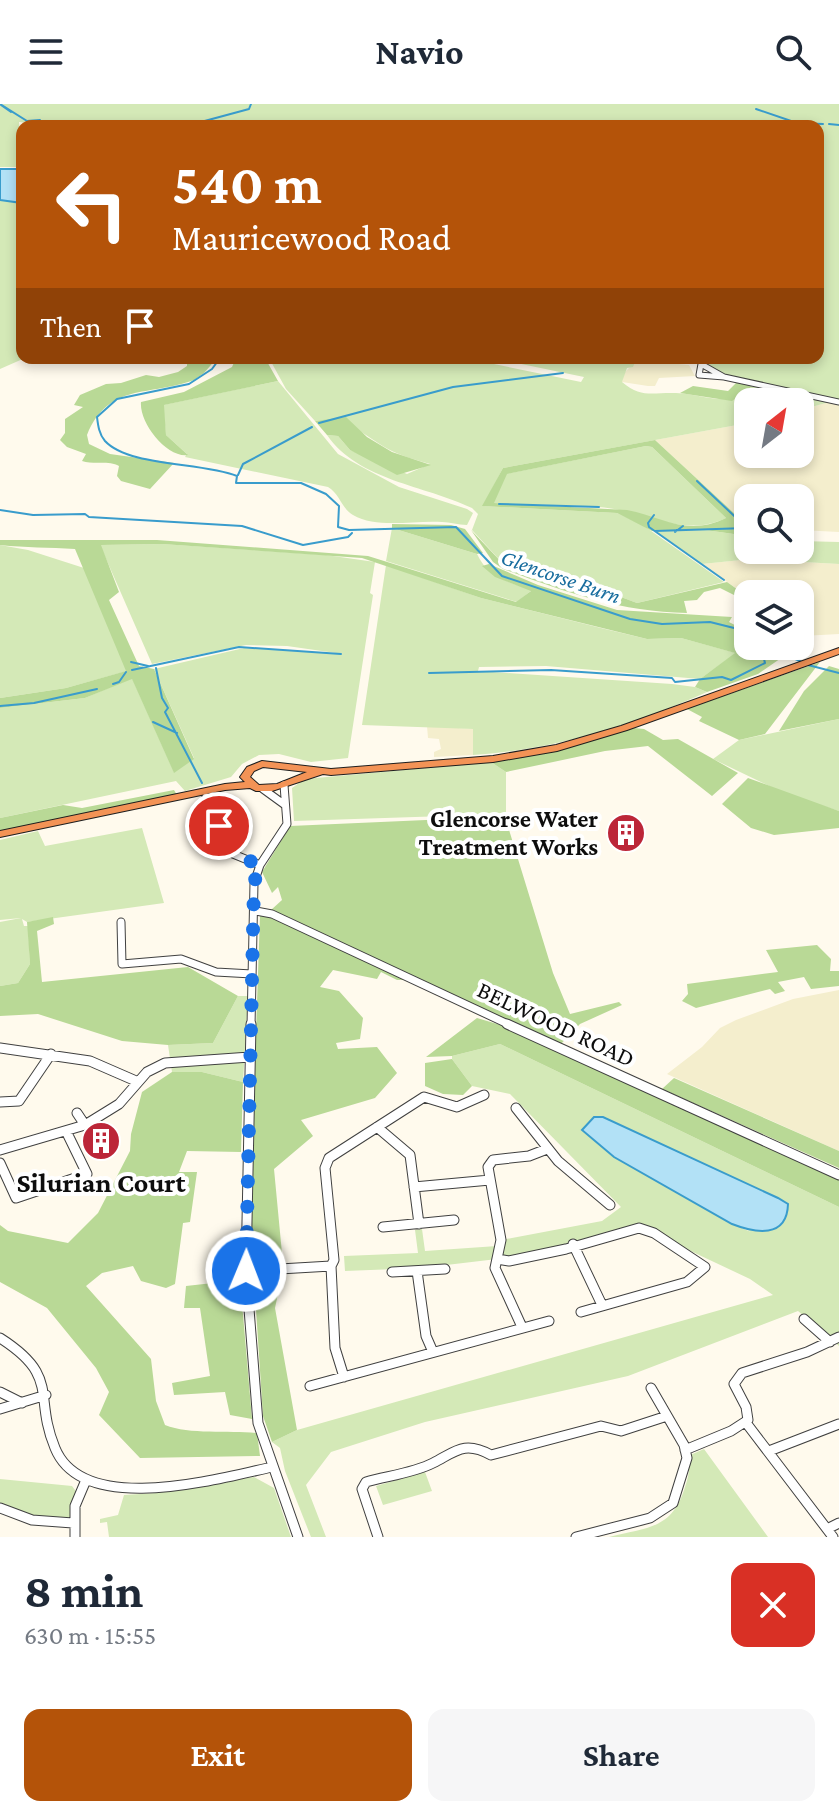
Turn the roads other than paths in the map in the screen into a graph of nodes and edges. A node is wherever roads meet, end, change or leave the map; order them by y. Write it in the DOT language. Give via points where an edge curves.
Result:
graph roads {
  1 [pos="724,377"];
  2 [pos="839,402"];
  3 [pos="839,651"];
  4 [pos="282,767"];
  5 [pos="320,772"];
  6 [pos="247,781"];
  7 [pos="286,783"];
  8 [pos="263,789"];
  9 [pos="206,797"];
  10 [pos="285,805"];
  11 [pos="0,834"];
  12 [pos="260,865"];
  13 [pos="256,911"];
  14 [pos="121,922"];
  15 [pos="252,974"];
  16 [pos="0,1048"];
  17 [pos="51,1054"];
  18 [pos="250,1057"];
  19 [pos="136,1081"];
  20 [pos="484,1095"];
  21 [pos="0,1102"];
  22 [pos="516,1108"];
  23 [pos="77,1113"];
  24 [pos="85,1125"];
  25 [pos="377,1127"];
  26 [pos="67,1133"];
  27 [pos="547,1149"];
  28 [pos="0,1150"];
  29 [pos="0,1163"];
  30 [pos="839,1175"];
  31 [pos="490,1180"];
  32 [pos="414,1187"];
  33 [pos="610,1205"];
  34 [pos="454,1220"];
  35 [pos="419,1224"];
  36 [pos="383,1227"];
  37 [pos="573,1244"];
  38 [pos="497,1259"];
  39 [pos="331,1266"];
  40 [pos="445,1269"];
  41 [pos="246,1271"];
  42 [pos="417,1271"];
  43 [pos="392,1272"];
  44 [pos="602,1305"];
  45 [pos="581,1312"];
  46 [pos="804,1319"];
  47 [pos="549,1321"];
  48 [pos="522,1327"];
  49 [pos="0,1338"];
  50 [pos="834,1339"];
  51 [pos="433,1352"];
  52 [pos="344,1377"];
  53 [pos="310,1386"];
  54 [pos="651,1388"];
  55 [pos="0,1392"];
  56 [pos="46,1395"];
  57 [pos="22,1403"];
  58 [pos="0,1409"];
  59 [pos="667,1416"];
  60 [pos="747,1424"];
  61 [pos="839,1424"];
  62 [pos="685,1450"];
  63 [pos="769,1451"];
  64 [pos="272,1467"];
  65 [pos="86,1480"];
  66 [pos="0,1508"];
  67 [pos="73,1523"];
  68 [pos="839,1523"];
  69 [pos="830,1533"];
  70 [pos="75,1537"];
  71 [pos="298,1537"];
  72 [pos="378,1537"];
  73 [pos="576,1537"];
  1 -- 1 [label="street" via="705,365 701,364 699,375"];
  1 -- 2 [label="street"];
  3 -- 5 [label="highway" via="557,748 493,759"];
  4 -- 5 [label="highway"];
  4 -- 6 [label="highway" via="255,766"];
  4 -- 7 [label="highway" via="289,773"];
  5 -- 7 [label="highway"];
  6 -- 8 [label="highway"];
  6 -- 11 [label="highway"];
  7 -- 8 [label="highway"];
  7 -- 10 [label="street"];
  8 -- 10 [label="street"];
  9 -- 12 [label="street" via="233,854"];
  10 -- 12 [label="street" via="287,824"];
  12 -- 13 [label="street" via="254,883"];
  13 -- 15 [label="street"];
  13 -- 30 [label="street, BELWOOD ROAD"];
  14 -- 15 [label="street" via="122,964 181,959 216,972"];
  15 -- 18 [label="street"];
  16 -- 17 [label="street"];
  17 -- 19 [label="street" via="111,1068"];
  17 -- 21 [label="street" via="19,1101"];
  18 -- 19 [label="street" via="165,1063"];
  18 -- 41 [label="street"];
  19 -- 24 [label="street" via="119,1104"];
  20 -- 25 [label="street" via="457,1107 424,1097"];
  22 -- 27 [label="street"];
  23 -- 24 [label="street"];
  24 -- 26 [label="street"];
  25 -- 32 [label="street" via="408,1151"];
  25 -- 39 [label="street" via="326,1163"];
  26 -- 28 [label="street"];
  26 -- 29 [label="street" via="87,1174 16,1198"];
  27 -- 31 [label="street" via="493,1160"];
  27 -- 33 [label="street"];
  31 -- 32 [label="street"];
  31 -- 38 [label="street" via="501,1240"];
  32 -- 35 [label="street"];
  34 -- 35 [label="street"];
  35 -- 36 [label="street"];
  37 -- 38 [label="street" via="509,1261"];
  37 -- 44 [label="street"];
  37 -- 44 [label="street" via="644,1229 705,1267 687,1282"];
  38 -- 48 [label="street" via="495,1268"];
  39 -- 41 [label="street"];
  39 -- 52 [label="street" via="335,1348"];
  40 -- 42 [label="street"];
  41 -- 64 [label="street" via="258,1423"];
  42 -- 43 [label="street"];
  42 -- 51 [label="street"];
  44 -- 45 [label="street"];
  46 -- 50 [label="street"];
  47 -- 48 [label="street"];
  48 -- 51 [label="street"];
  49 -- 56 [label="street" via="30,1359"];
  50 -- 60 [label="street" via="735,1379"];
  51 -- 52 [label="street"];
  52 -- 53 [label="street"];
  54 -- 59 [label="street"];
  55 -- 57 [label="street"];
  56 -- 57 [label="street"];
  56 -- 65 [label="street" via="56,1452"];
  57 -- 58 [label="street"];
  59 -- 62 [label="street"];
  59 -- 72 [label="street" via="621,1431 601,1426 491,1455 472,1446 435,1463 366,1482 362,1489"];
  60 -- 62 [label="street"];
  60 -- 63 [label="street"];
  61 -- 63 [label="street"];
  62 -- 73 [label="street" via="677,1494 663,1511"];
  63 -- 69 [label="street"];
  64 -- 65 [label="street" via="143,1488"];
  64 -- 71 [label="street"];
  65 -- 67 [label="street"];
  66 -- 67 [label="street" via="32,1520"];
  67 -- 70 [label="street"];
  68 -- 69 [label="street"];
}
